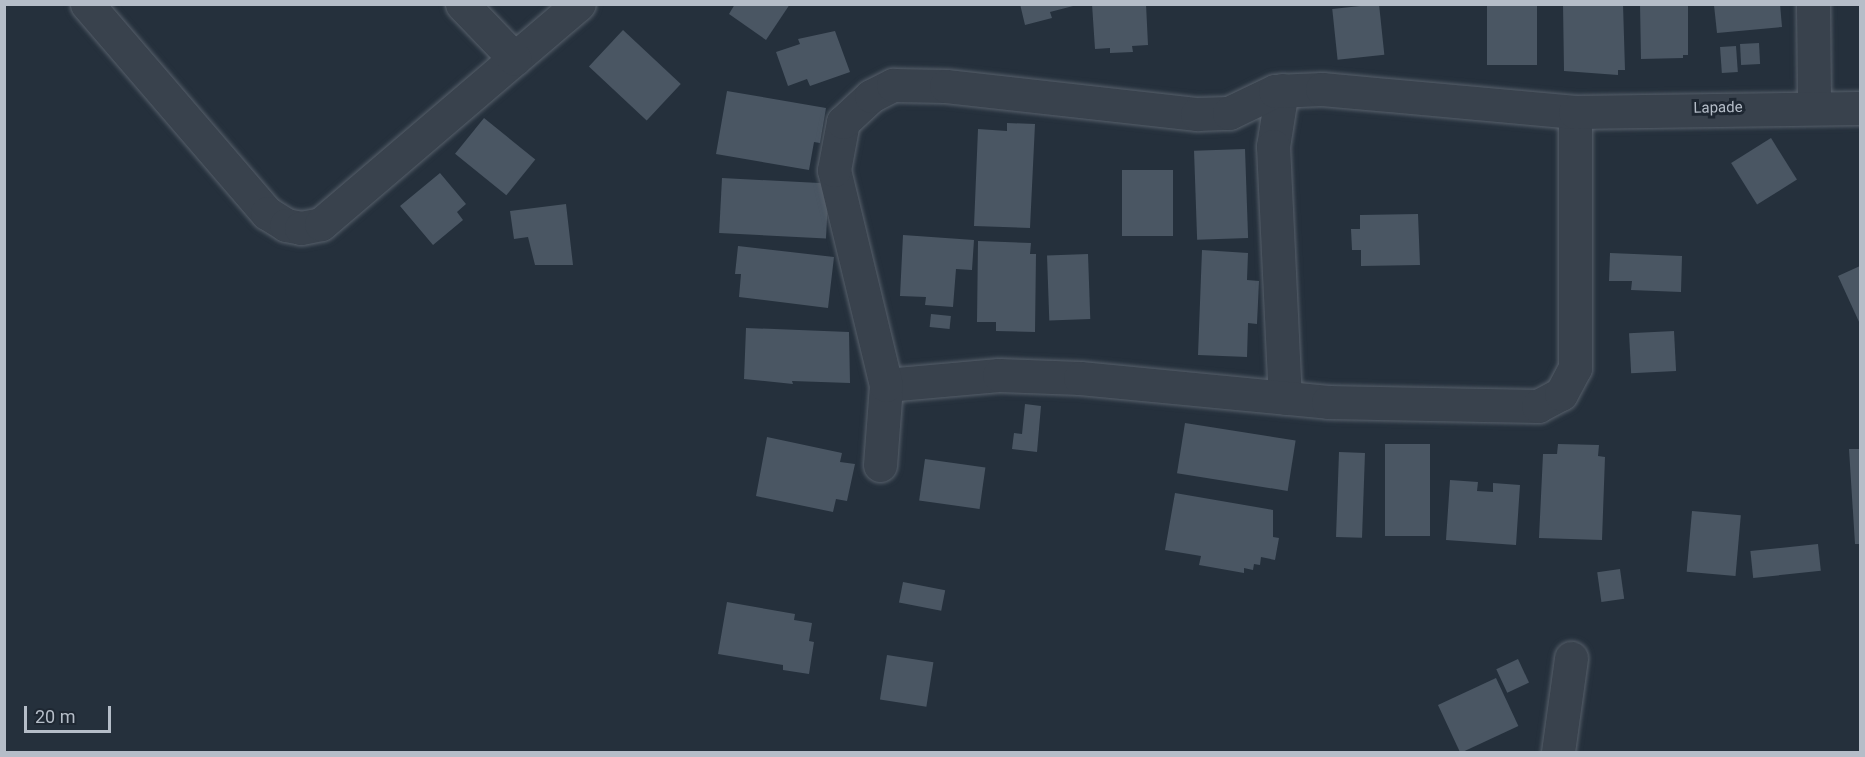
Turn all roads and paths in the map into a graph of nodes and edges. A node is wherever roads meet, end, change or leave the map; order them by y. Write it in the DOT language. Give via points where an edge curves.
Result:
graph roads {
  1 [pos="87,4"];
  2 [pos="462,4"];
  3 [pos="579,4"];
  4 [pos="1813,4"];
  5 [pos="515,59"];
  6 [pos="1282,90"];
  7 [pos="1815,108"];
  8 [pos="1860,108"];
  9 [pos="1575,112"];
  10 [pos="885,386"];
  11 [pos="1285,398"];
  12 [pos="880,465"];
  13 [pos="1571,658"];
  14 [pos="1558,753"];
  1 -- 5 [label="street" via="267,213 286,225 301,228 321,224"];
  2 -- 5 [label="street"];
  3 -- 5 [label="street"];
  4 -- 7 [label="street"];
  6 -- 9 [label="street, Lapade" via="1322,89"];
  6 -- 10 [label="street" via="1228,113 1197,114 946,86 893,85 871,96 843,122 834,170"];
  6 -- 11 [label="street" via="1273,168"];
  7 -- 8 [label="street, Lapade"];
  7 -- 9 [label="street, Lapade"];
  9 -- 11 [label="street" via="1575,368 1561,394 1538,406"];
  10 -- 11 [label="street" via="999,375"];
  10 -- 12 [label="street"];
  13 -- 14 [label="street"];
}
